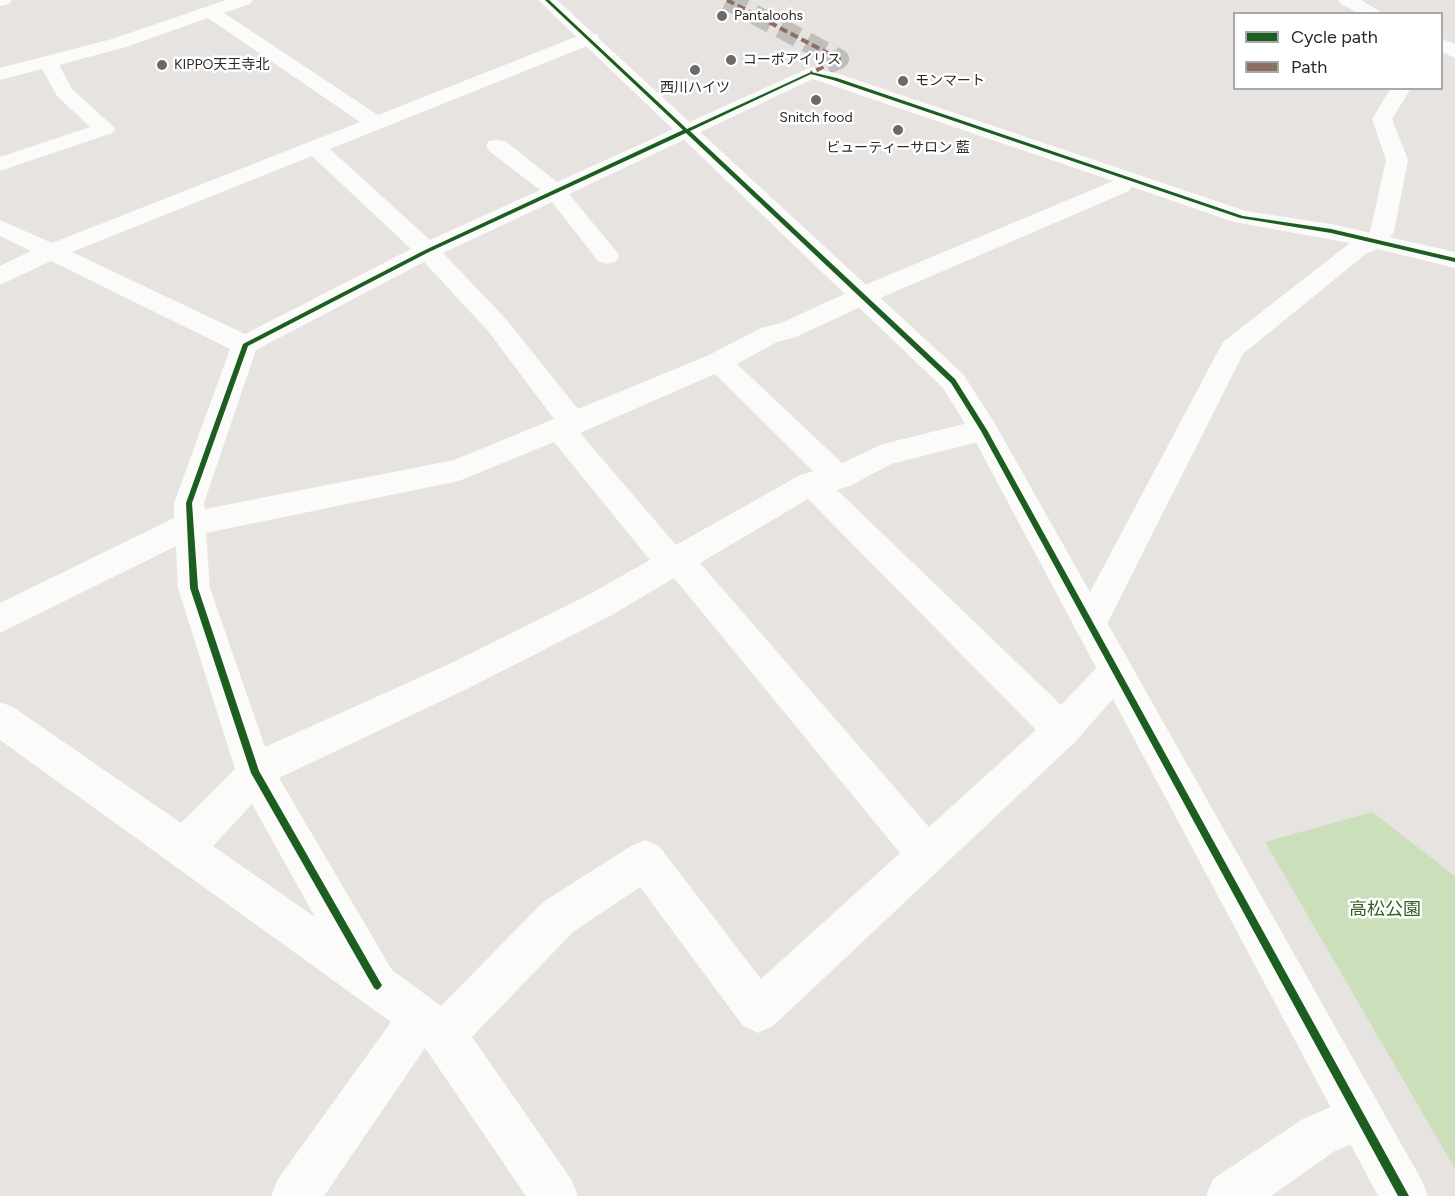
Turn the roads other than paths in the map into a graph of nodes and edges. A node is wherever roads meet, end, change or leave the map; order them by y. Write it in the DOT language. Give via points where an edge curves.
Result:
graph roads {
  1 [pos="244,0"];
  2 [pos="547,0"];
  3 [pos="1347,0"];
  4 [pos="211,12"];
  5 [pos="1371,12"];
  6 [pos="590,38"];
  7 [pos="48,62"];
  8 [pos="0,74"];
  9 [pos="1400,90"];
  10 [pos="375,122"];
  11 [pos="689,130"];
  12 [pos="314,146"];
  13 [pos="497,146"];
  14 [pos="0,164"];
  15 [pos="1128,179"];
  16 [pos="555,191"];
  17 [pos="0,227"];
  18 [pos="1375,242"];
  19 [pos="53,251"];
  20 [pos="427,252"];
  21 [pos="607,256"];
  22 [pos="1455,260"];
  23 [pos="0,278"];
  24 [pos="862,296"];
  25 [pos="245,345"];
  26 [pos="719,362"];
  27 [pos="567,426"];
  28 [pos="984,430"];
  29 [pos="825,481"];
  30 [pos="191,524"];
  31 [pos="675,562"];
  32 [pos="0,619"];
  33 [pos="1089,624"];
  34 [pos="1115,672"];
  35 [pos="0,719"];
  36 [pos="1062,730"];
  37 [pos="255,773"];
  38 [pos="183,848"];
  39 [pos="927,854"];
  40 [pos="377,985"];
  41 [pos="433,1026"];
  42 [pos="1361,1117"];
  43 [pos="294,1196"];
  44 [pos="554,1196"];
  45 [pos="1230,1196"];
  46 [pos="1404,1196"];
  1 -- 4 [label="street"];
  2 -- 6 [label="street"];
  3 -- 5 [label="street"];
  4 -- 7 [label="street"];
  4 -- 10 [label="street"];
  6 -- 10 [label="street"];
  6 -- 11 [label="street"];
  7 -- 8 [label="street"];
  7 -- 14 [label="street" via="64,92 105,129"];
  9 -- 18 [label="street" via="1382,119 1397,160 1382,232"];
  10 -- 12 [label="street"];
  11 -- 15 [label="street" via="811,73"];
  11 -- 16 [label="street"];
  11 -- 24 [label="street"];
  12 -- 19 [label="street"];
  12 -- 20 [label="street"];
  13 -- 16 [label="street"];
  15 -- 18 [label="street" via="1242,217"];
  15 -- 24 [label="street" via="1121,186"];
  16 -- 20 [label="street"];
  16 -- 21 [label="street"];
  17 -- 19 [label="street"];
  18 -- 22 [label="street"];
  18 -- 33 [label="street" via="1358,248 1232,348"];
  19 -- 23 [label="street"];
  19 -- 25 [label="street"];
  20 -- 25 [label="street"];
  20 -- 27 [label="street" via="496,325"];
  24 -- 26 [label="street" via="787,331 770,334"];
  24 -- 28 [label="street" via="953,381"];
  25 -- 30 [label="street" via="189,503"];
  26 -- 27 [label="street"];
  26 -- 29 [label="street"];
  27 -- 30 [label="street" via="459,470"];
  27 -- 31 [label="street"];
  28 -- 29 [label="street" via="883,455"];
  28 -- 33 [label="street"];
  29 -- 31 [label="street"];
  29 -- 36 [label="street" via="992,664"];
  30 -- 32 [label="street"];
  30 -- 37 [label="street" via="194,588"];
  31 -- 37 [label="street" via="478,667"];
  31 -- 39 [label="street"];
  33 -- 34 [label="street"];
  34 -- 36 [label="street"];
  34 -- 42 [label="street"];
  35 -- 38 [label="street"];
  36 -- 39 [label="street"];
  37 -- 38 [label="street"];
  37 -- 40 [label="street"];
  38 -- 40 [label="street"];
  39 -- 41 [label="street" via="758,1011 645,860 558,917"];
  40 -- 41 [label="street"];
  41 -- 43 [label="street"];
  41 -- 44 [label="street"];
  42 -- 45 [label="street" via="1319,1135"];
  42 -- 46 [label="street"];
}
